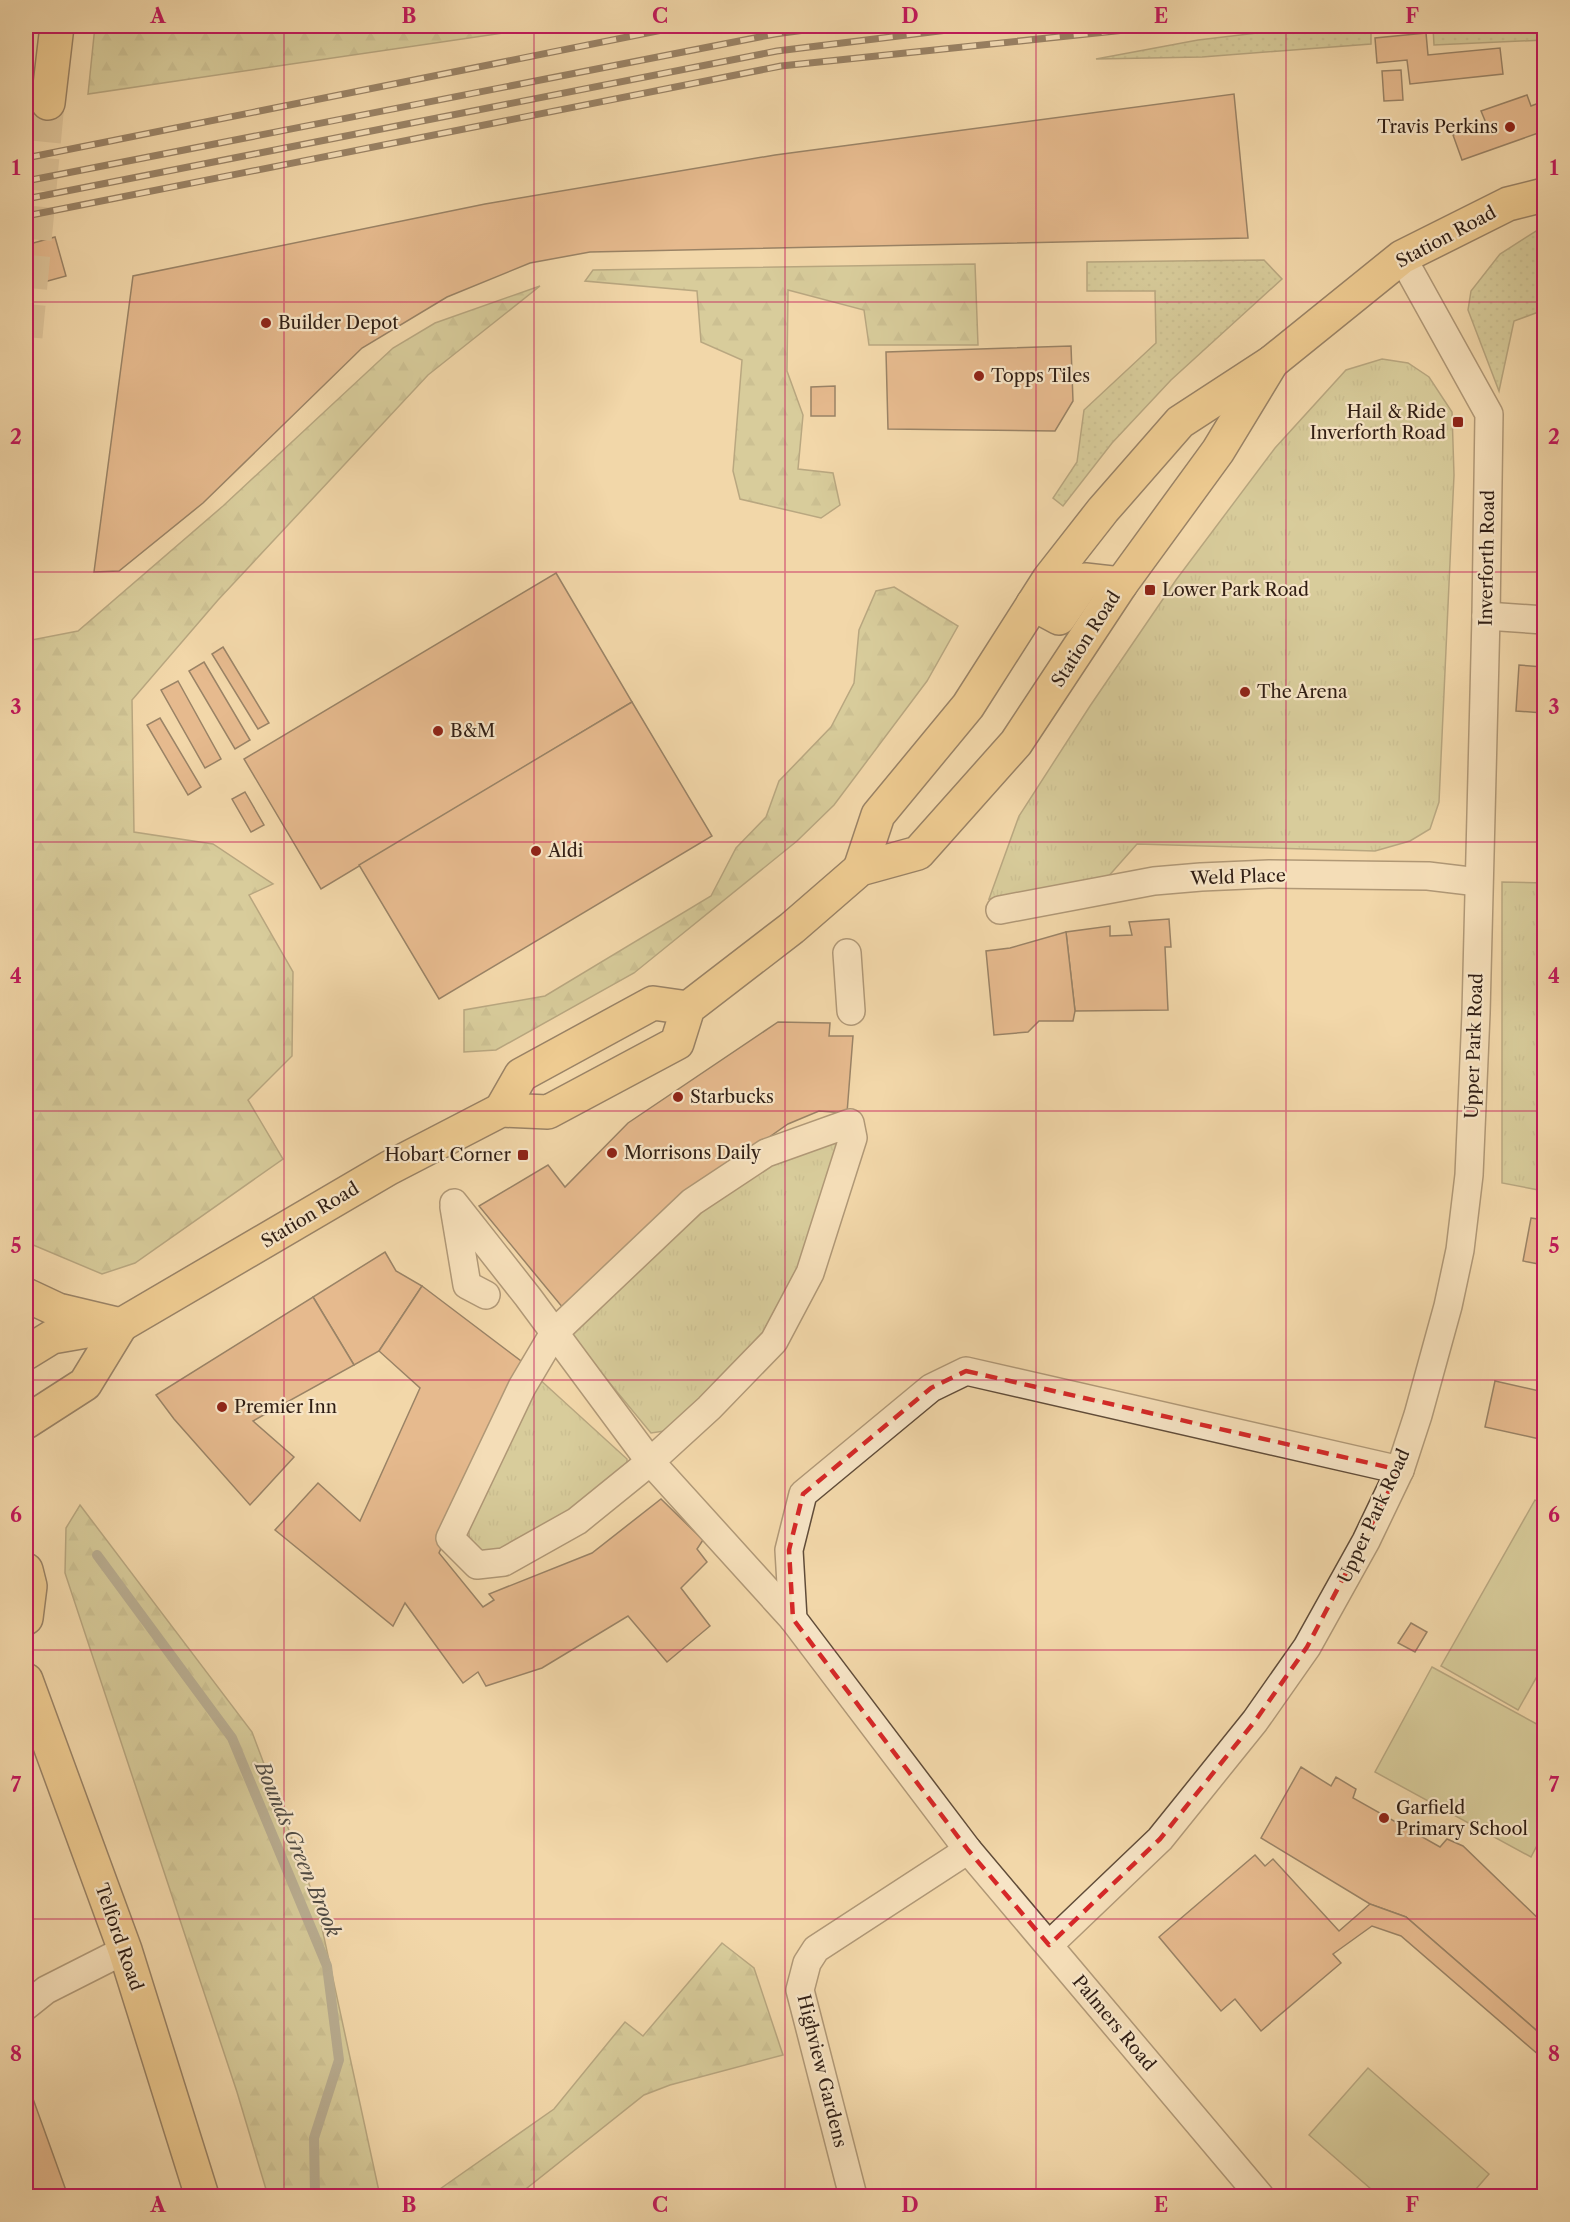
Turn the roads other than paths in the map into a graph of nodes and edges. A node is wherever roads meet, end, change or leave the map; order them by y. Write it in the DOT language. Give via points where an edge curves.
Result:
graph roads {
  1 [pos="57,26"];
  2 [pos="48,103"];
  3 [pos="1545,195"];
  4 [pos="1402,257"];
  5 [pos="1272,362"];
  6 [pos="1121,584"];
  7 [pos="1033,604"];
  8 [pos="1486,616"];
  9 [pos="1545,620"];
  10 [pos="860,869"];
  11 [pos="1478,882"];
  12 [pos="1000,909"];
  13 [pos="847,953"];
  14 [pos="688,1008"];
  15 [pos="851,1011"];
  16 [pos="501,1110"];
  17 [pos="26,1294"];
  18 [pos="486,1295"];
  19 [pos="516,1311"];
  20 [pos="121,1325"];
  21 [pos="554,1333"];
  22 [pos="26,1353"];
  23 [pos="26,1422"];
  24 [pos="651,1461"];
  25 [pos="1400,1470"];
  26 [pos="26,1570"];
  27 [pos="26,1618"];
  28 [pos="793,1619"];
  29 [pos="26,1680"];
  30 [pos="968,1850"];
  31 [pos="1049,1945"];
  32 [pos="125,1950"];
  33 [pos="26,2006"];
  34 [pos="202,2196"];
  35 [pos="853,2196"];
  36 [pos="1260,2196"];
  1 -- 2 [label="main road"];
  3 -- 4 [label="main road, Station Road" via="1508,204"];
  4 -- 5 [label="main road, Station Road"];
  4 -- 8 [label="street, Inverforth Road" via="1489,414"];
  5 -- 6 [label="main road, Station Road" via="1218,451"];
  5 -- 7 [label="main road, Station Road" via="1180,422 1103,510"];
  6 -- 7 [label="main road" via="1085,580 1059,618"];
  6 -- 10 [label="main road, Station Road" via="1016,743 918,853"];
  7 -- 10 [label="main road, Station Road" via="968,706 879,815"];
  8 -- 9 [label="street"];
  8 -- 11 [label="street, Inverforth Road"];
  10 -- 14 [label="main road, Station Road" via="792,928"];
  11 -- 12 [label="street, Weld Place" via="1428,876 1201,877 1142,883"];
  11 -- 25 [label="street, Upper Park Road" via="1469,1175 1460,1250 1448,1306"];
  13 -- 15 [label="street"];
  14 -- 16 [label="main road" via="653,1003 521,1075"];
  14 -- 16 [label="main road, Station Road" via="677,1043 548,1112"];
  16 -- 20 [label="main road, Station Road" via="389,1168"];
  17 -- 20 [label="main road" via="58,1310"];
  18 -- 21 [label="street, Palmers Road" via="467,1285 454,1203"];
  19 -- 21 [label="street"];
  20 -- 22 [label="main road, Station Road" via="52,1337"];
  20 -- 23 [label="main road, Station Road" via="85,1384"];
  21 -- 24 [label="street, Palmers Road"];
  21 -- 24 [label="street" via="522,1387 450,1538 477,1565 504,1562 577,1521"];
  21 -- 24 [label="street" via="692,1202 766,1153 850,1123 853,1138 810,1273 774,1341"];
  24 -- 28 [label="street, Palmers Road"];
  25 -- 28 [label="street" via="966,1371 931,1388 803,1494 789,1550"];
  25 -- 31 [label="street, Upper Park Road" via="1307,1647 1255,1721 1160,1839"];
  26 -- 27 [label="main road" via="30,1586"];
  28 -- 30 [label="street, Palmers Road"];
  29 -- 32 [label="main road, Telford Road"];
  30 -- 31 [label="street, Palmers Road"];
  30 -- 35 [label="street, Highview Gardens" via="816,1948 807,1963 800,1990"];
  31 -- 36 [label="street, Palmers Road"];
  32 -- 33 [label="street" via="46,1990"];
  32 -- 34 [label="main road, Telford Road"];
}
